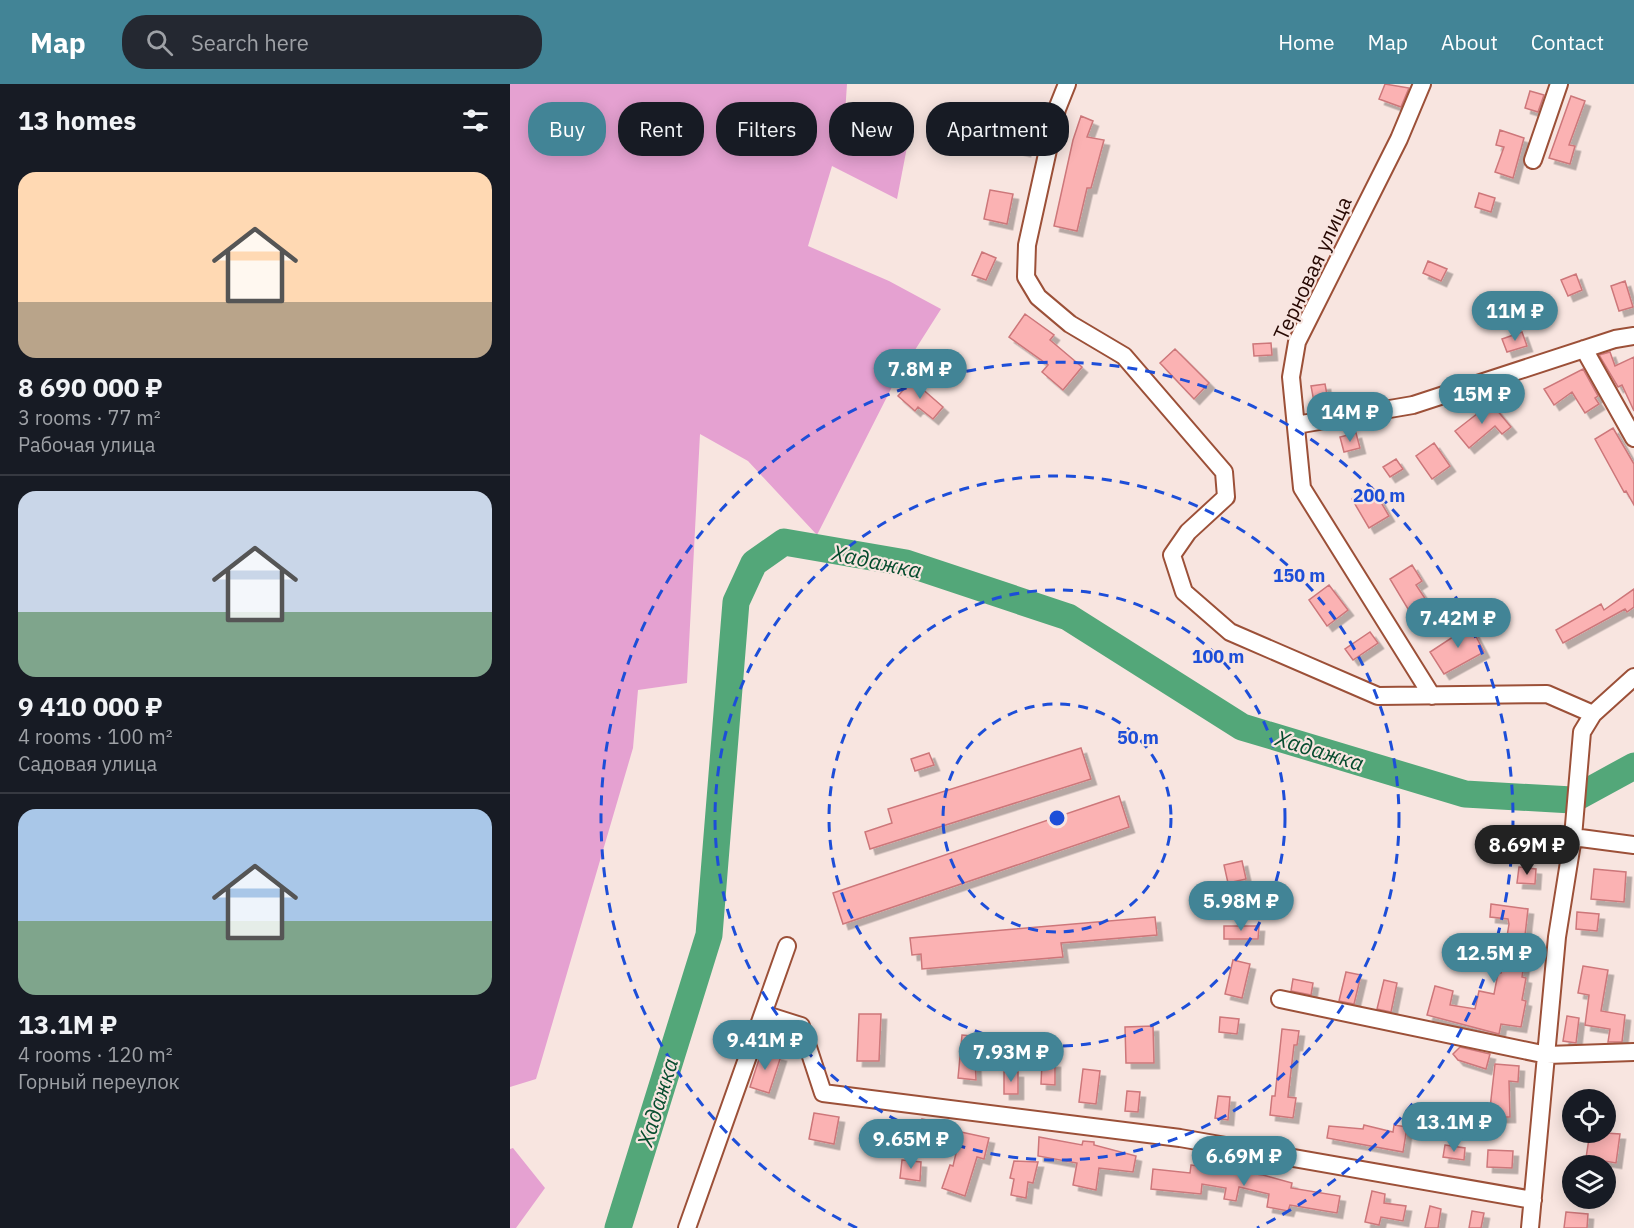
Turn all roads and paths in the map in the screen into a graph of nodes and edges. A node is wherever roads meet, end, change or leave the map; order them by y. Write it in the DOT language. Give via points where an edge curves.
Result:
graph roads {
  1 [pos="1067,84"];
  2 [pos="1422,84"];
  3 [pos="1559,84"];
  4 [pos="1533,160"];
  5 [pos="1634,336"];
  6 [pos="1584,349"];
  7 [pos="1296,425"];
  8 [pos="1634,438"];
  9 [pos="1634,677"];
  10 [pos="1432,696"];
  11 [pos="1593,714"];
  12 [pos="1573,837"];
  13 [pos="1634,845"];
  14 [pos="787,945"];
  15 [pos="1280,999"];
  16 [pos="763,1014"];
  17 [pos="1634,1052"];
  18 [pos="1547,1055"];
  19 [pos="1533,1200"];
  20 [pos="687,1228"];
  21 [pos="1530,1228"];
  1 -- 10 [label="street" via="1057,109 1028,245 1026,277 1038,297 1070,324 1124,356 1224,472 1226,497 1188,532 1172,555 1184,592 1230,632 1378,696"];
  2 -- 7 [label="street, Терновая улица" via="1399,139 1298,342 1291,377"];
  3 -- 4 [label="street"];
  5 -- 6 [label="street"];
  6 -- 7 [label="street" via="1413,405"];
  6 -- 8 [label="street"];
  7 -- 10 [label="street, Терновая улица" via="1302,488"];
  9 -- 11 [label="street"];
  10 -- 11 [label="street" via="1547,694"];
  11 -- 12 [label="street" via="1582,732"];
  12 -- 13 [label="street"];
  12 -- 18 [label="street" via="1557,937"];
  14 -- 16 [label="street"];
  15 -- 18 [label="street"];
  16 -- 19 [label="street" via="801,1026 823,1093 1180,1138"];
  16 -- 20 [label="street"];
  17 -- 18 [label="street"];
  18 -- 19 [label="street"];
  19 -- 21 [label="street"];
}
